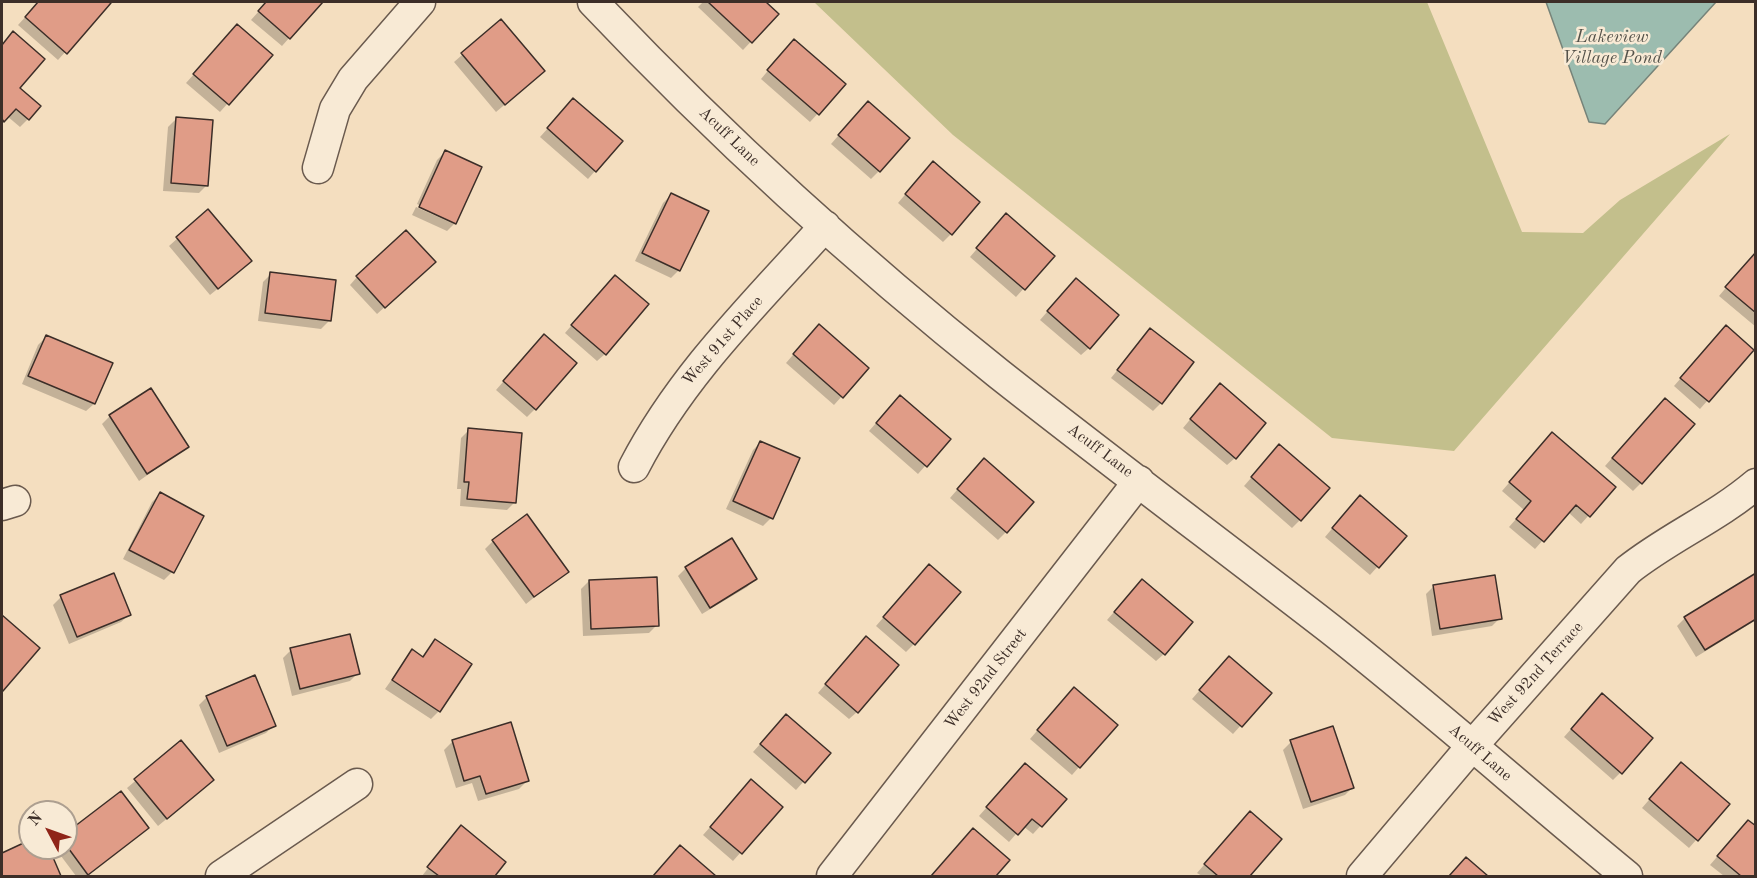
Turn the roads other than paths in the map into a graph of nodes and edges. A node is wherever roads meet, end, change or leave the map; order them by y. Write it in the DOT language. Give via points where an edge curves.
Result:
graph roads {
  1 [pos="420,2"];
  2 [pos="593,2"];
  3 [pos="318,168"];
  4 [pos="825,226"];
  5 [pos="634,467"];
  6 [pos="1138,481"];
  7 [pos="1749,494"];
  8 [pos="1472,746"];
  9 [pos="357,784"];
  10 [pos="221,876"];
  11 [pos="832,876"];
  12 [pos="1362,876"];
  13 [pos="1627,876"];
  1 -- 3 [label="street" via="353,79 335,109"];
  2 -- 4 [label="street, Acuff Lane"];
  4 -- 5 [label="street, West 91st Place" via="704,360 666,408"];
  4 -- 6 [label="street, Acuff Lane" via="999,374"];
  6 -- 8 [label="street, Acuff Lane" via="1333,631"];
  6 -- 11 [label="street, West 92nd Street"];
  7 -- 8 [label="street, West 92nd Terrace" via="1653,550 1628,570"];
  8 -- 12 [label="street, West 92nd Terrace"];
  8 -- 13 [label="street, Acuff Lane"];
  9 -- 10 [label="street"];
}
